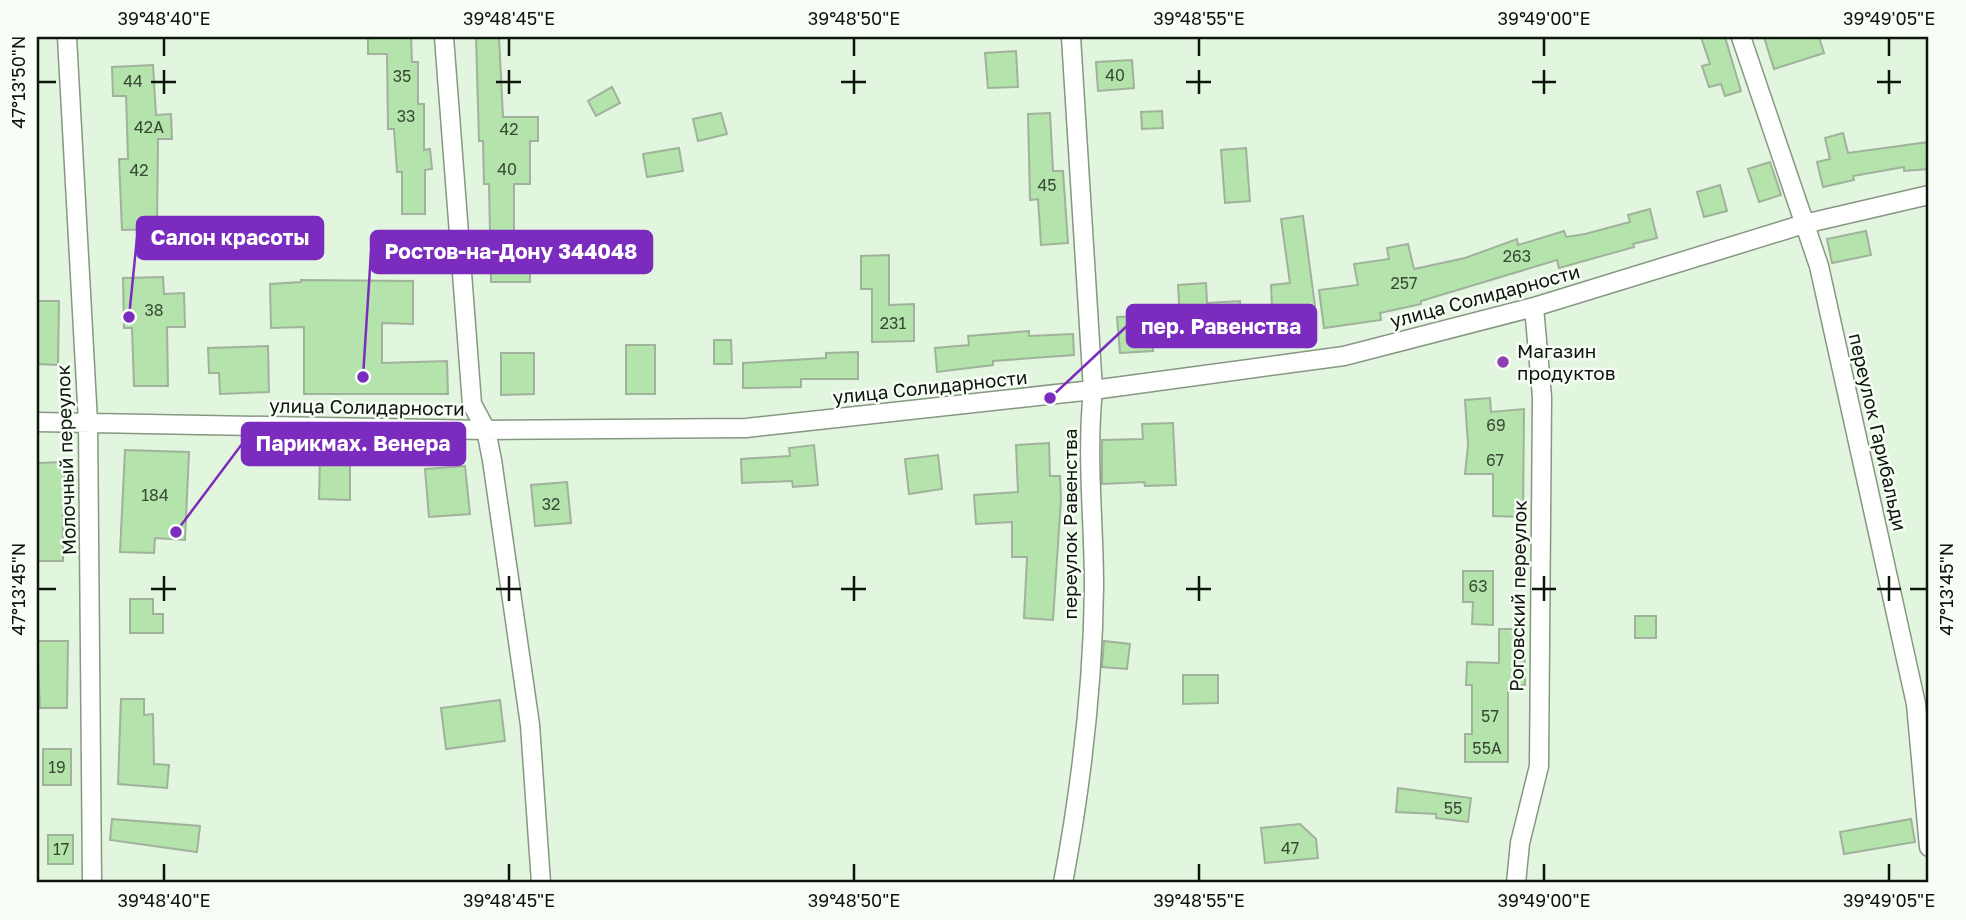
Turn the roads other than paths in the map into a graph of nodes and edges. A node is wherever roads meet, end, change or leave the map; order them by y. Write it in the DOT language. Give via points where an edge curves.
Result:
graph roads {
  1 [pos="67,37"];
  2 [pos="444,37"];
  3 [pos="1070,37"];
  4 [pos="1741,37"];
  5 [pos="1929,195"];
  6 [pos="1804,224"];
  7 [pos="1534,307"];
  8 [pos="1093,390"];
  9 [pos="37,422"];
  10 [pos="88,422"];
  11 [pos="486,430"];
  12 [pos="1929,847"];
  13 [pos="92,883"];
  14 [pos="541,883"];
  15 [pos="1063,883"];
  16 [pos="1516,883"];
  1 -- 10 [label="street, Молочный переулок"];
  2 -- 11 [label="street" via="472,404"];
  3 -- 8 [label="street, переулок Равенства"];
  4 -- 6 [label="street, переулок Гарибальди"];
  5 -- 6 [label="street, улица Солидарности"];
  6 -- 7 [label="street, улица Солидарности"];
  6 -- 12 [label="street, переулок Гарибальди" via="1819,266 1916,704"];
  7 -- 8 [label="street, улица Солидарности" via="1344,356"];
  7 -- 16 [label="street, Роговский переулок" via="1542,397 1539,766 1520,843"];
  8 -- 11 [label="street, улица Солидарности" via="746,428"];
  8 -- 15 [label="street, переулок Равенства" via="1089,428 1094,589 1084,731"];
  9 -- 10 [label="street, улица Солидарности"];
  10 -- 11 [label="street, улица Солидарности"];
  10 -- 13 [label="street, Молочный переулок"];
  11 -- 14 [label="street" via="530,725"];
}
